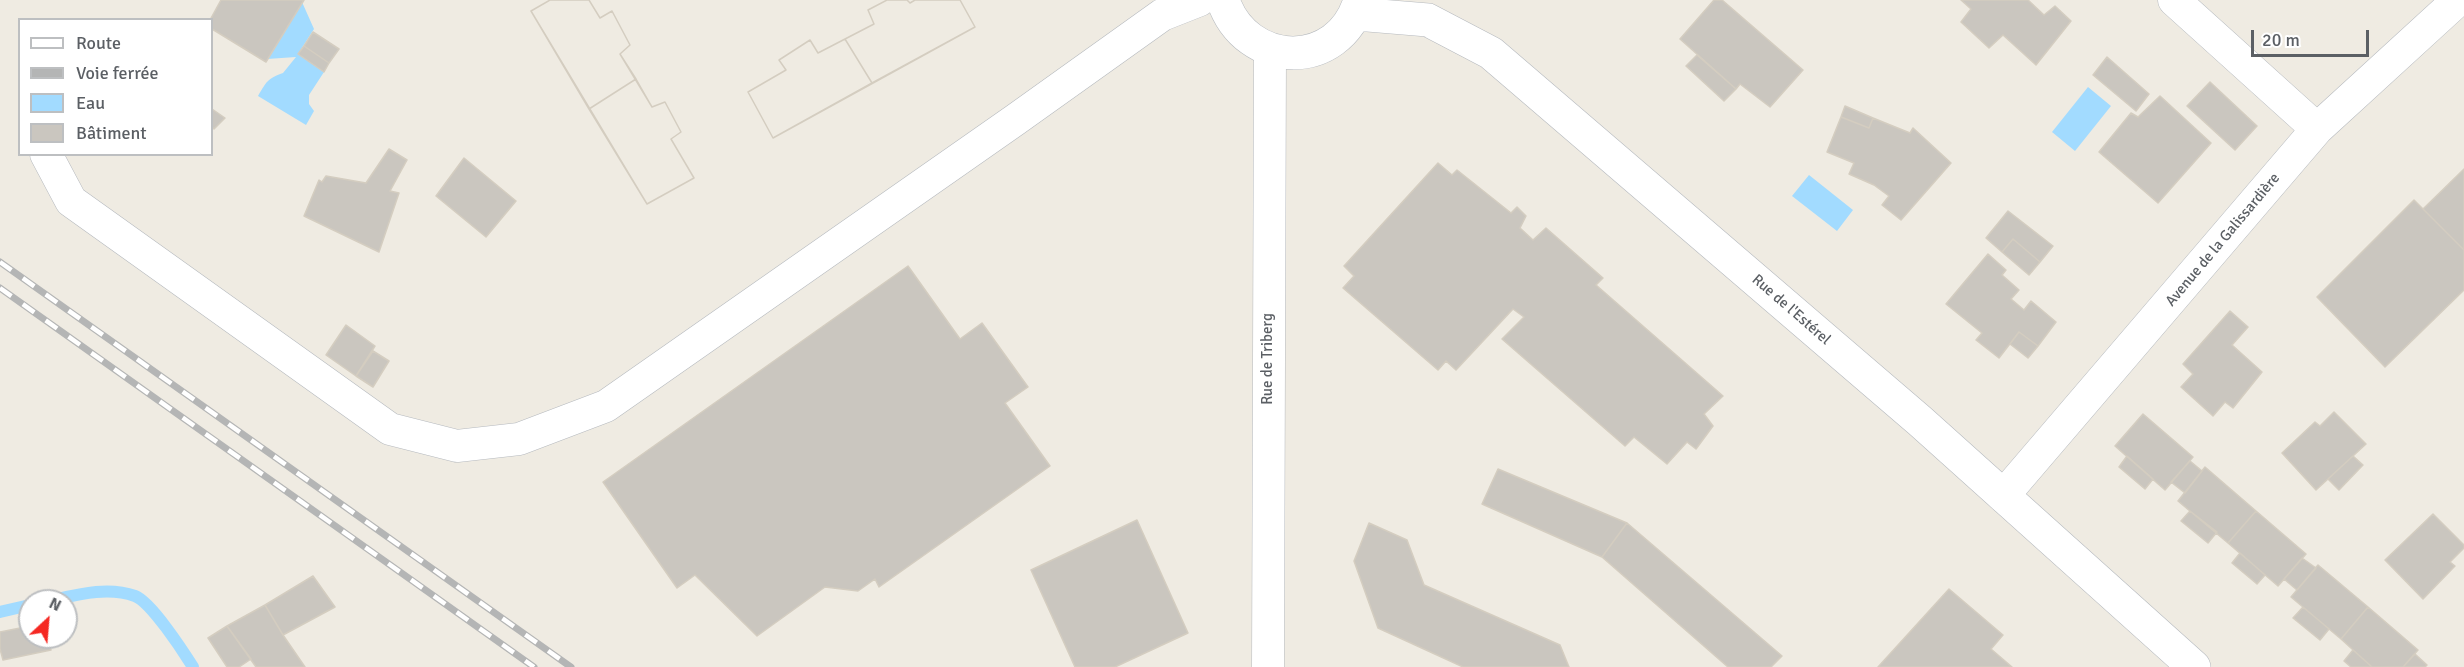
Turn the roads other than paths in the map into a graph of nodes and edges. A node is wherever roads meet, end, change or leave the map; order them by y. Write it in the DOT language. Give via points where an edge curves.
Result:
graph roads {
  1 [pos="1200,0"];
  2 [pos="1223,0"];
  3 [pos="2174,0"];
  4 [pos="2458,0"];
  5 [pos="1358,7"];
  6 [pos="1270,51"];
  7 [pos="2317,129"];
  8 [pos="47,156"];
  9 [pos="2003,496"];
  10 [pos="1268,667"];
  11 [pos="2194,667"];
  1 -- 8 [label="street" via="1162,15 606,406 519,439 457,446 390,429 71,201"];
  2 -- 6 [label="street" via="1240,31"];
  3 -- 7 [label="street"];
  4 -- 7 [label="street, Avenue de la Galissardière"];
  5 -- 6 [label="street" via="1341,35 1320,48 1295,54"];
  5 -- 9 [label="street, Rue de l'Estérel" via="1428,20 1491,53"];
  6 -- 10 [label="street, Rue de Triberg"];
  7 -- 9 [label="street, Avenue de la Galissardière"];
  9 -- 11 [label="street, Rue de l'Estérel"];
}
